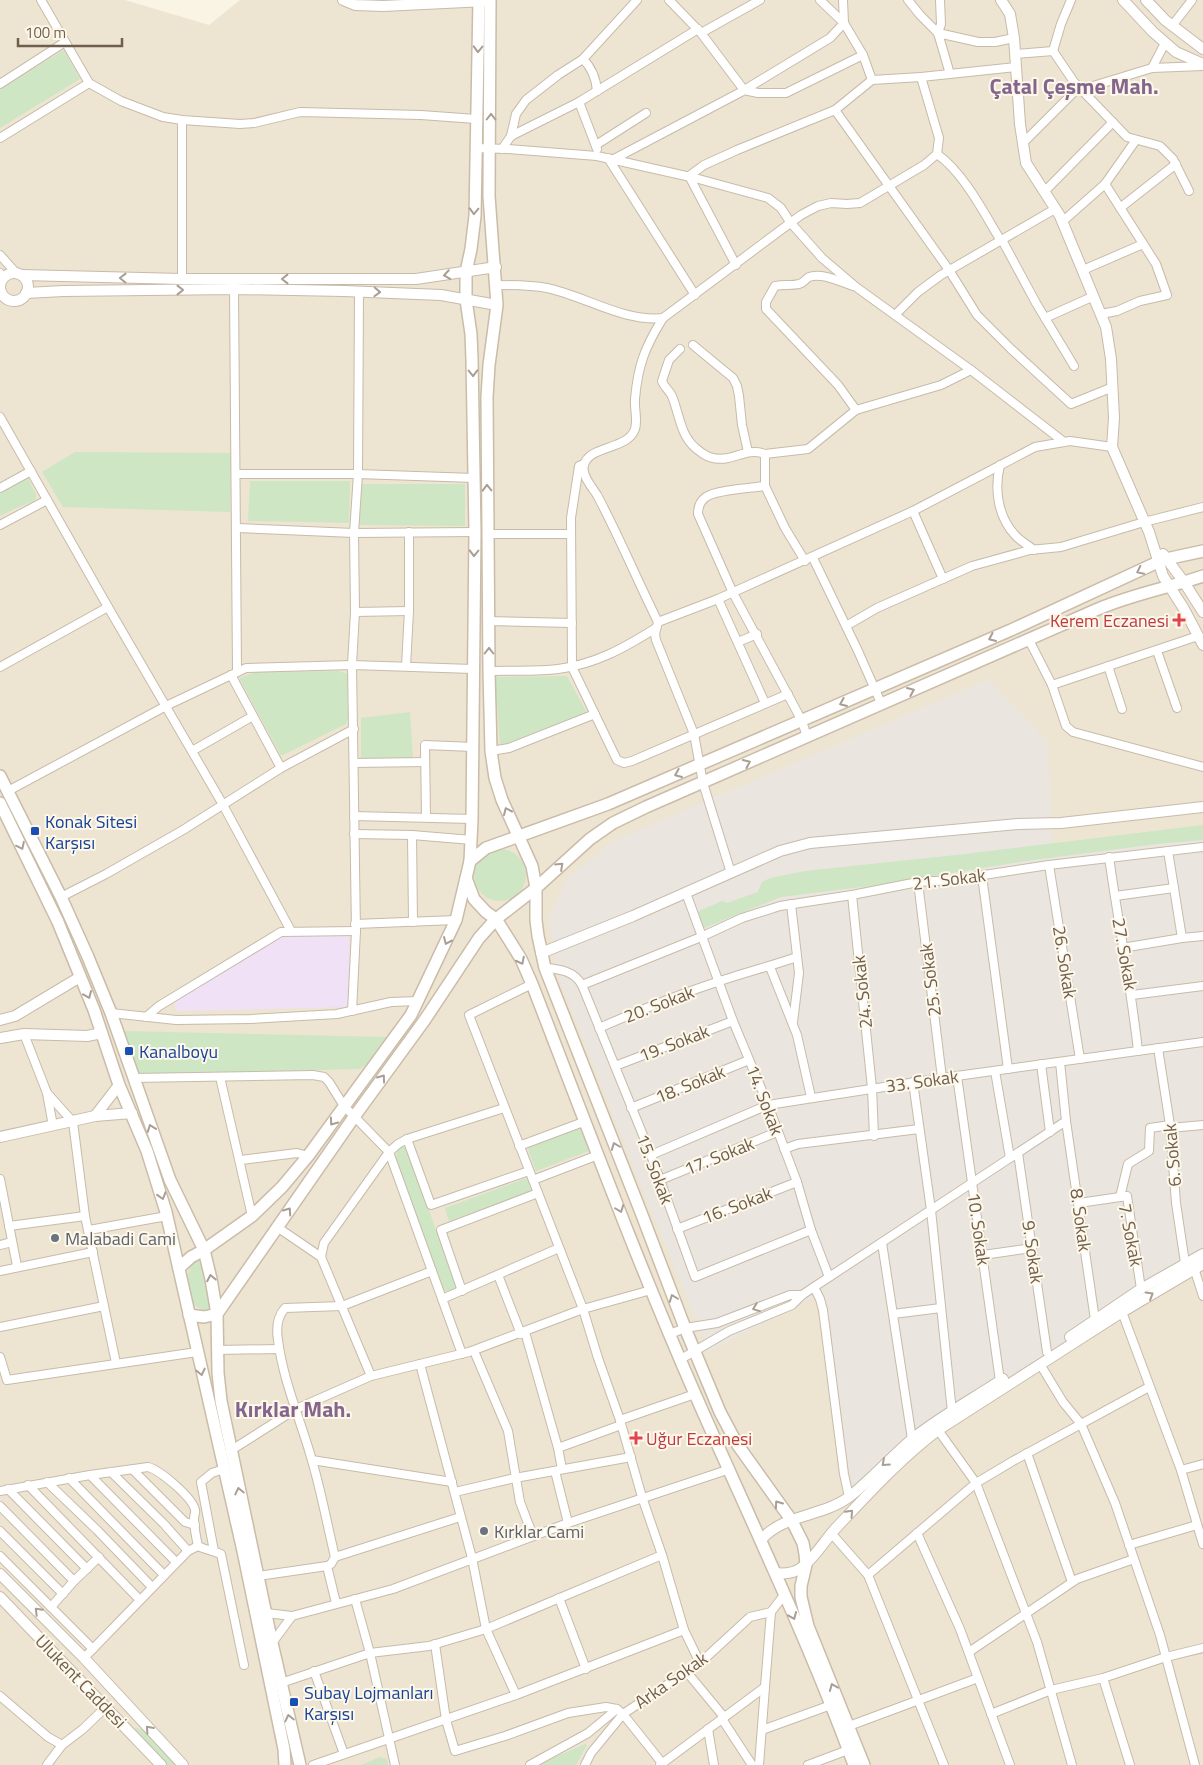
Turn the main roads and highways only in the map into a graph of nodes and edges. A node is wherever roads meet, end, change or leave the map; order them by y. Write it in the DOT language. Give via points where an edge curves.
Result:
graph roads {
  1 [pos="484,1"];
  2 [pos="1203,551"];
  3 [pos="1203,576"];
  4 [pos="0,776"];
  5 [pos="0,802"];
  6 [pos="519,837"];
  7 [pos="470,861"];
  8 [pos="466,878"];
  9 [pos="536,888"];
  10 [pos="496,919"];
  11 [pos="204,1250"];
  12 [pos="179,1268"];
  13 [pos="217,1314"];
  14 [pos="190,1315"];
  15 [pos="285,1765"];
  16 [pos="300,1765"];
  17 [pos="854,1765"];
  18 [pos="864,1765"];
  6 -- 1 [label="main road, one-way" via="498,788 491,751 487,396 497,305 490,213 496,149"];
  1 -- 7 [label="main road, one-way" via="476,119 474,216 466,272 472,359 475,532"];
  2 -- 6 [label="main road, one-way" via="1162,560 1011,630 699,766"];
  9 -- 3 [label="main road, one-way" via="590,839 613,823 1118,601"];
  11 -- 4 [label="main road, one-way" via="170,1180 111,1013 61,897"];
  5 -- 12 [label="main road, one-way" via="58,922 102,1033 147,1151 168,1216"];
  6 -- 7 [label="main road" via="486,848"];
  6 -- 9 [label="main road" via="532,866"];
  7 -- 8 [label="main road"];
  8 -- 10 [label="main road" via="474,899"];
  8 -- 11 [label="main road, one-way" via="456,920 411,1015 282,1188 252,1216"];
  9 -- 10 [label="main road"];
  18 -- 9 [label="main road, one-way" via="802,1607 801,1586 806,1565 803,1542 792,1521 737,1444 685,1328 545,968 536,920"];
  13 -- 10 [label="main road, one-way" via="479,938"];
  10 -- 17 [label="main road, one-way" via="532,984 651,1290 761,1540"];
  11 -- 12 [label="main road"];
  13 -- 11 [label="main road, one-way"];
  12 -- 14 [label="main road"];
  13 -- 14 [label="main road" via="204,1317"];
  16 -- 13 [label="main road, one-way" via="230,1451 221,1401"];
  14 -- 15 [label="main road, one-way" via="243,1551"];
}
